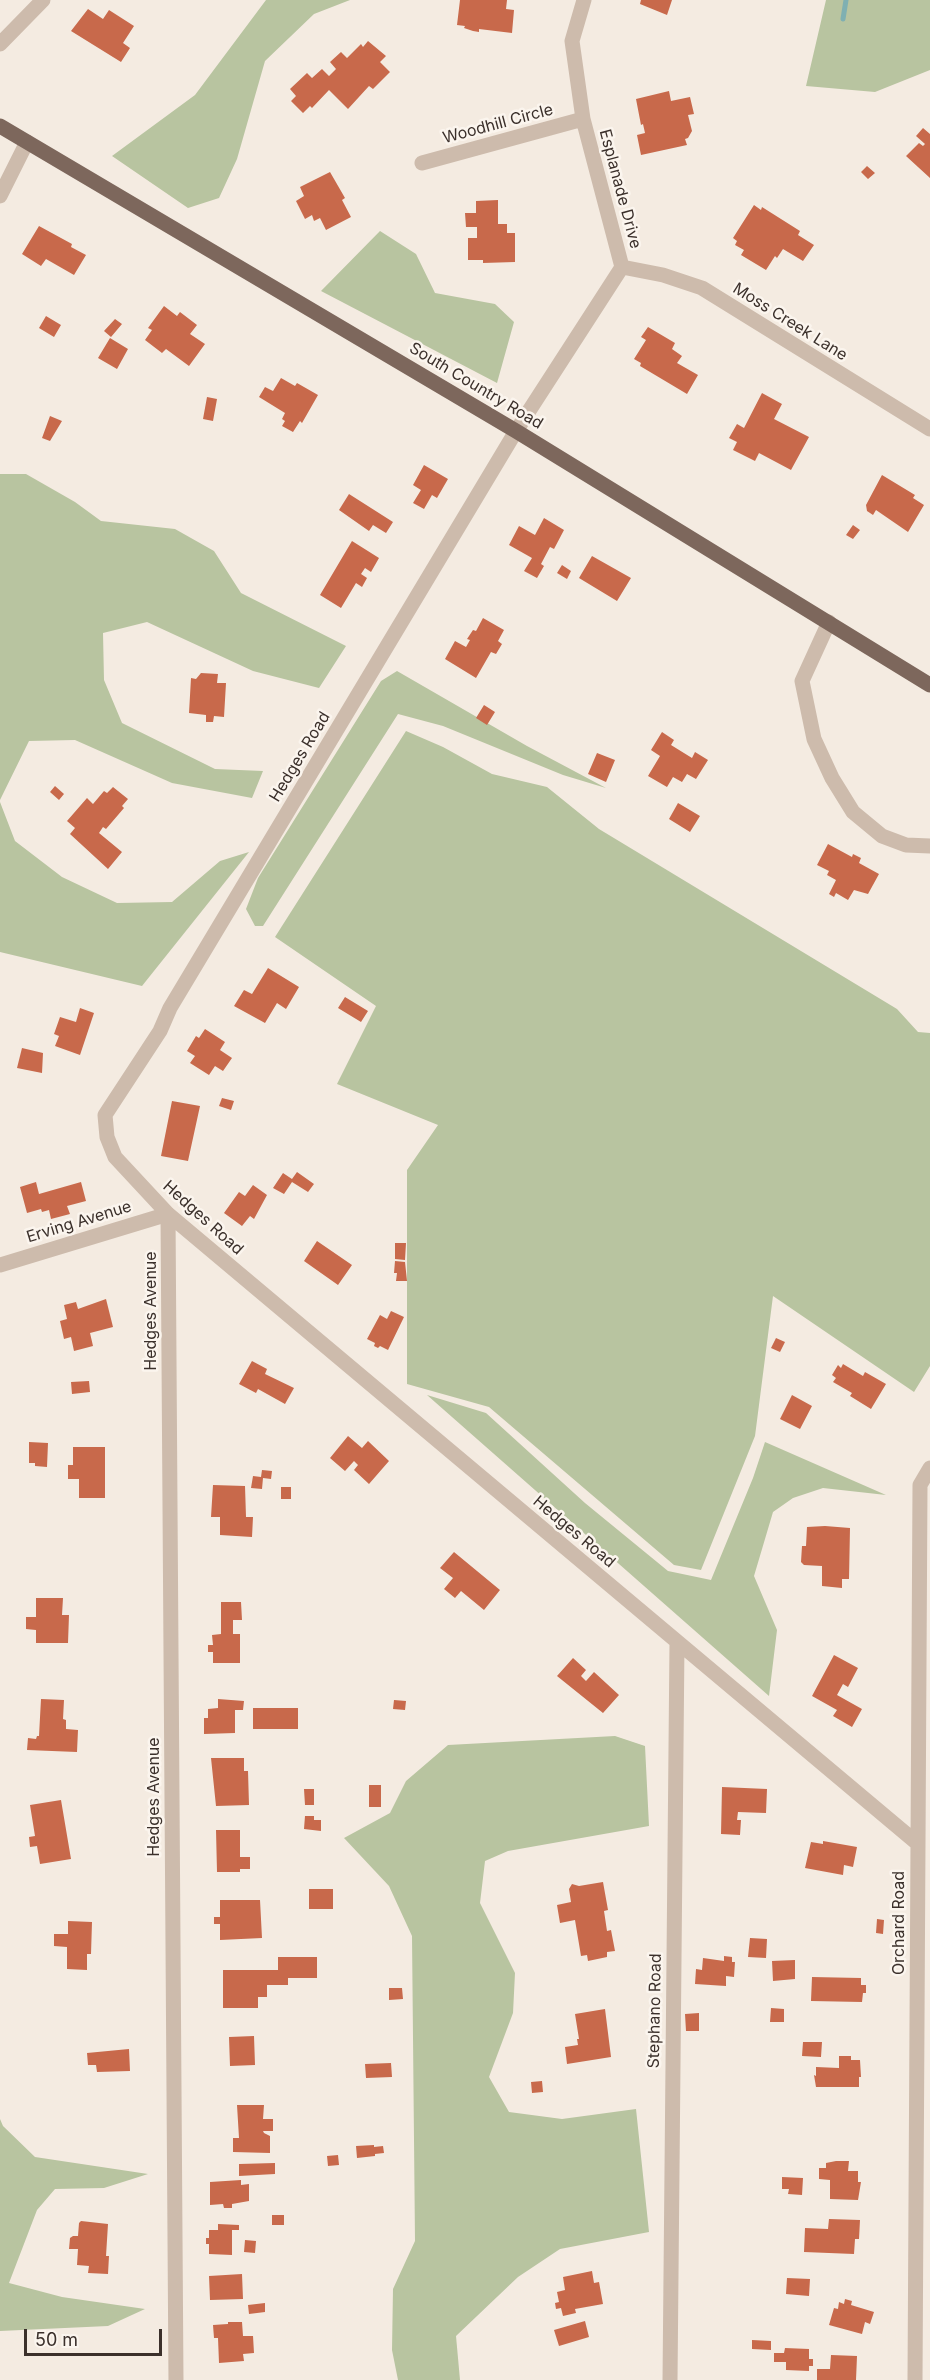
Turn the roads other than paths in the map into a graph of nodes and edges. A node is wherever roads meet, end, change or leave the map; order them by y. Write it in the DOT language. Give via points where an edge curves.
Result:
graph roads {
  1 [pos="43,0"];
  2 [pos="584,0"];
  3 [pos="0,44"];
  4 [pos="583,119"];
  5 [pos="0,126"];
  6 [pos="27,142"];
  7 [pos="422,163"];
  8 [pos="0,196"];
  9 [pos="622,267"];
  10 [pos="930,429"];
  11 [pos="516,431"];
  12 [pos="829,622"];
  13 [pos="930,685"];
  14 [pos="930,846"];
  15 [pos="168,1214"];
  16 [pos="0,1265"];
  17 [pos="930,1468"];
  18 [pos="677,1642"];
  19 [pos="917,1843"];
  20 [pos="176,2380"];
  21 [pos="670,2380"];
  22 [pos="915,2380"];
  1 -- 3 [label="street"];
  2 -- 4 [label="street, Esplanade Drive" via="572,41"];
  4 -- 7 [label="street, Woodhill Circle"];
  4 -- 9 [label="street, Esplanade Drive"];
  5 -- 6 [label="main road, South Country Road"];
  6 -- 8 [label="street"];
  6 -- 11 [label="main road, South Country Road"];
  9 -- 10 [label="street, Moss Creek Lane" via="702,288"];
  9 -- 11 [label="street, Esplanade Drive"];
  11 -- 12 [label="main road, South Country Road"];
  11 -- 15 [label="street, Hedges Road" via="160,1030 105,1115 107,1137 115,1157"];
  12 -- 13 [label="main road, South Country Road"];
  12 -- 14 [label="street" via="802,681 814,739 853,812 882,836 906,845"];
  15 -- 16 [label="street, Erving Avenue"];
  15 -- 18 [label="street, Hedges Road"];
  15 -- 20 [label="street, Hedges Avenue"];
  17 -- 19 [label="street, Orchard Road" via="920,1485"];
  18 -- 19 [label="street, Hedges Road"];
  18 -- 21 [label="street, Stephano Road"];
  19 -- 22 [label="street, Orchard Road"];
}
